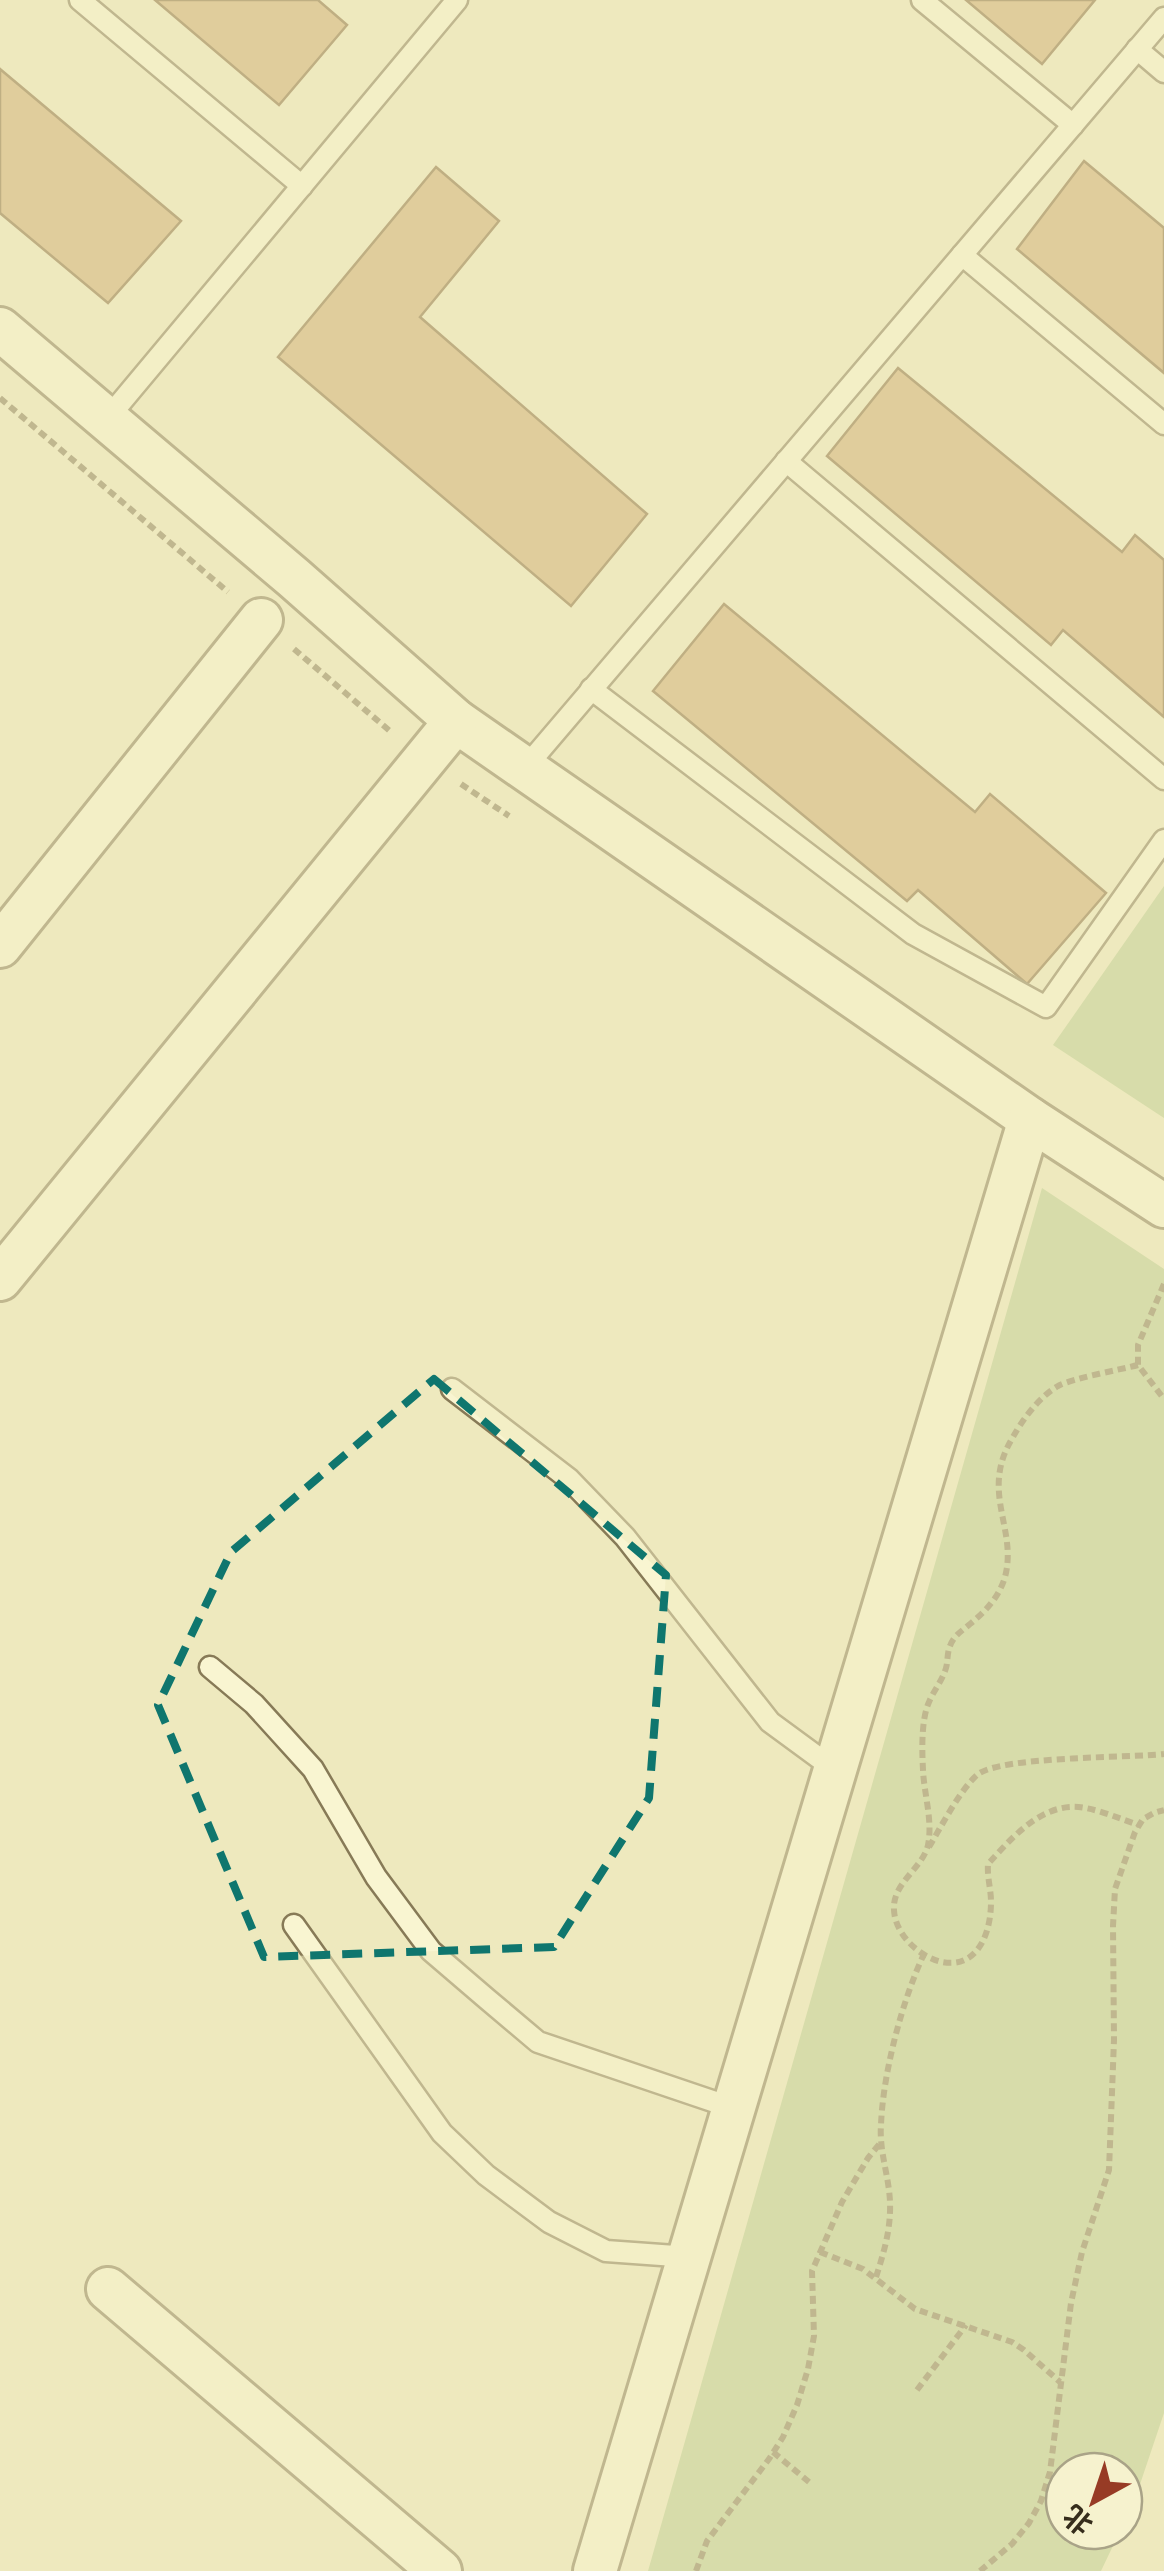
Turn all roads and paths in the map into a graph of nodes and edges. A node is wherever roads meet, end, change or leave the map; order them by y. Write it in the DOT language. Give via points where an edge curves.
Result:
graph roads {
  1 [pos="80,0"];
  2 [pos="457,0"];
  3 [pos="922,0"];
  4 [pos="1164,18"];
  5 [pos="1137,50"];
  6 [pos="1164,72"];
  7 [pos="1073,125"];
  8 [pos="302,186"];
  9 [pos="962,255"];
  10 [pos="0,329"];
  11 [pos="107,419"];
  12 [pos="1164,424"];
  13 [pos="786,461"];
  14 [pos="261,620"];
  15 [pos="591,689"];
  16 [pos="456,721"];
  17 [pos="524,769"];
  18 [pos="1164,779"];
  19 [pos="1164,840"];
  20 [pos="0,946"];
  21 [pos="1030,1119"];
  22 [pos="1164,1206"];
  23 [pos="0,1280"];
  24 [pos="1164,1284"];
  25 [pos="1138,1365"];
  26 [pos="452,1389"];
  27 [pos="1164,1400"];
  28 [pos="210,1667"];
  29 [pos="1164,1754"];
  30 [pos="834,1770"];
  31 [pos="1164,1810"];
  32 [pos="1139,1825"];
  33 [pos="928,1848"];
  34 [pos="294,1925"];
  35 [pos="924,1954"];
  36 [pos="733,2108"];
  37 [pos="881,2142"];
  38 [pos="820,2252"];
  39 [pos="688,2257"];
  40 [pos="876,2277"];
  41 [pos="108,2289"];
  42 [pos="966,2325"];
  43 [pos="1061,2383"];
  44 [pos="917,2390"];
  45 [pos="773,2452"];
  46 [pos="809,2482"];
  47 [pos="440,2571"];
  48 [pos="595,2571"];
  49 [pos="696,2571"];
  50 [pos="980,2571"];
  1 -- 8 [label="lane"];
  2 -- 8 [label="lane"];
  3 -- 7 [label="lane"];
  4 -- 5 [label="lane"];
  5 -- 6 [label="lane"];
  5 -- 7 [label="lane"];
  7 -- 9 [label="lane"];
  8 -- 11 [label="lane"];
  9 -- 12 [label="lane"];
  9 -- 13 [label="lane"];
  10 -- 11 [label="street"];
  11 -- 16 [label="street"];
  13 -- 15 [label="lane"];
  13 -- 18 [label="lane"];
  14 -- 20 [label="street"];
  15 -- 17 [label="lane"];
  15 -- 19 [label="lane" via="913,934 1046,1007"];
  16 -- 17 [label="street"];
  16 -- 23 [label="street"];
  17 -- 21 [label="street"];
  21 -- 22 [label="street"];
  21 -- 30 [label="street"];
  24 -- 25 [label="path" via="1138,1345"];
  25 -- 27 [label="path"];
  25 -- 33 [label="path" via="1059,1385 1012,1438 999,1468 1007,1551 1000,1592 957,1634 928,1704"];
  26 -- 30 [label="lane" via="568,1479 625,1538 770,1722"];
  28 -- 36 [label="lane" via="313,1770 376,1876 431,1950 512,2021 538,2042"];
  29 -- 33 [label="path" via="994,1766 978,1773"];
  30 -- 36 [label="street"];
  31 -- 32 [label="path"];
  32 -- 35 [label="path" via="1073,1806 1029,1824 988,1864 990,1922 974,1954 951,1963"];
  32 -- 43 [label="path" via="1116,1888 1112,1926 1109,2170 1082,2252"];
  33 -- 35 [label="path" via="893,1906 896,1926"];
  34 -- 39 [label="lane" via="442,2133 486,2175 549,2222 606,2251"];
  35 -- 37 [label="path" via="884,2086"];
  36 -- 39 [label="street"];
  37 -- 38 [label="path" via="842,2202"];
  37 -- 40 [label="path" via="889,2236"];
  38 -- 40 [label="path"];
  38 -- 45 [label="path" via="812,2271 808,2369"];
  39 -- 48 [label="street"];
  40 -- 42 [label="path" via="915,2309"];
  41 -- 47 [label="street"];
  42 -- 43 [label="path" via="1024,2350"];
  42 -- 44 [label="path"];
  43 -- 50 [label="path" via="1041,2501 1030,2524"];
  45 -- 46 [label="path"];
  45 -- 49 [label="path" via="707,2541"];
}
